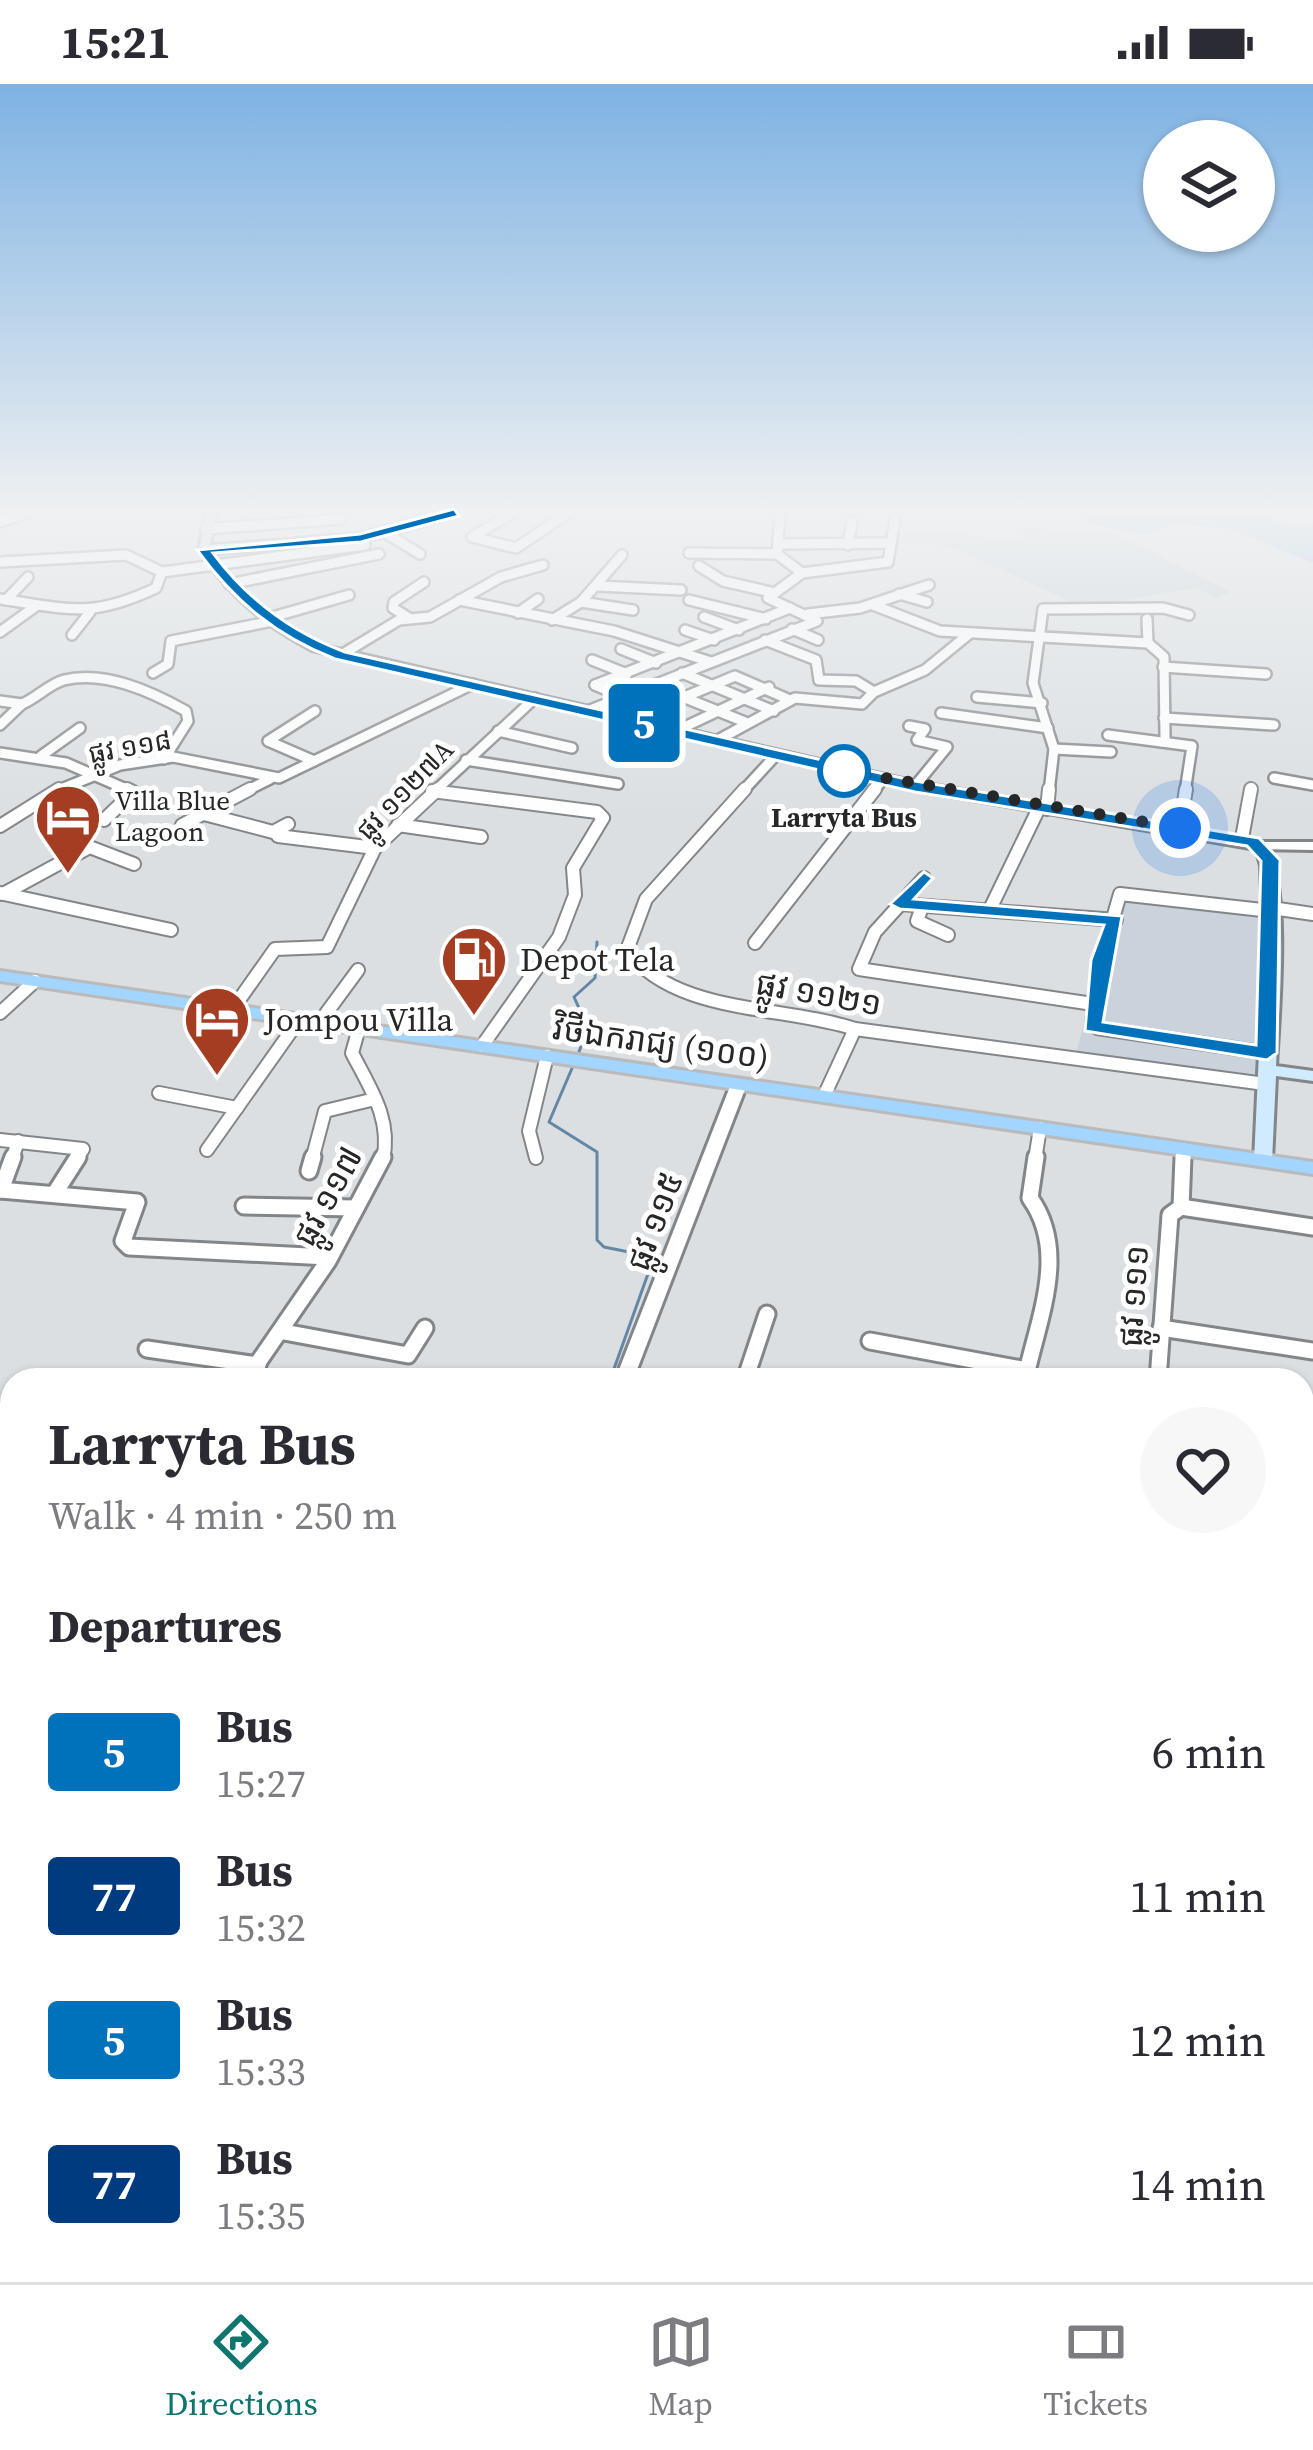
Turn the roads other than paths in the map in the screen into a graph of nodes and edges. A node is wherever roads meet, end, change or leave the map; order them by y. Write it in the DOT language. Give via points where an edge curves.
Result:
graph roads {
  1 [pos="23,616"];
  2 [pos="87,616"];
  3 [pos="267,616"];
  4 [pos="282,616"];
  5 [pos="405,616"];
  6 [pos="433,616"];
  7 [pos="530,616"];
  8 [pos="559,616"];
  9 [pos="754,616"];
  10 [pos="770,616"];
  11 [pos="810,616"];
  12 [pos="902,616"];
  13 [pos="1043,616"];
  14 [pos="704,617"];
  15 [pos="409,618"];
  16 [pos="764,618"];
  17 [pos="271,619"];
  18 [pos="552,620"];
  19 [pos="1147,620"];
  20 [pos="0,621"];
  21 [pos="13,622"];
  22 [pos="737,629"];
  23 [pos="794,629"];
  24 [pos="685,630"];
  25 [pos="0,632"];
  26 [pos="969,634"];
  27 [pos="72,635"];
  28 [pos="1036,637"];
  29 [pos="711,639"];
  30 [pos="765,640"];
  31 [pos="818,640"];
  32 [pos="1148,643"];
  33 [pos="621,649"];
  34 [pos="741,650"];
  35 [pos="682,651"];
  36 [pos="341,656"];
  37 [pos="592,660"];
  38 [pos="654,662"];
  39 [pos="712,662"];
  40 [pos="1163,667"];
  41 [pos="153,673"];
  42 [pos="625,674"];
  43 [pos="683,674"];
  44 [pos="1266,674"];
  45 [pos="473,683"];
  46 [pos="653,685"];
  47 [pos="713,686"];
  48 [pos="769,687"];
  49 [pos="874,692"];
  50 [pos="622,697"];
  51 [pos="977,697"];
  52 [pos="535,698"];
  53 [pos="744,698"];
  54 [pos="682,699"];
  55 [pos="790,700"];
  56 [pos="0,701"];
  57 [pos="1042,703"];
  58 [pos="22,704"];
  59 [pos="590,710"];
  60 [pos="315,711"];
  61 [pos="713,711"];
  62 [pos="774,711"];
  63 [pos="941,713"];
  64 [pos="1164,718"];
  65 [pos="745,722"];
  66 [pos="0,725"];
  67 [pos="1274,725"];
  68 [pos="910,726"];
  69 [pos="80,728"];
  70 [pos="1048,728"];
  71 [pos="498,731"];
  72 [pos="676,731"];
  73 [pos="1108,735"];
  74 [pos="1165,738"];
  75 [pos="716,741"];
  76 [pos="572,748"];
  77 [pos="1054,749"];
  78 [pos="1111,752"];
  79 [pos="0,753"];
  80 [pos="776,755"];
  81 [pos="41,757"];
  82 [pos="164,759"];
  83 [pos="466,760"];
  84 [pos="314,761"];
  85 [pos="88,775"];
  86 [pos="1274,778"];
  87 [pos="270,779"];
  88 [pos="883,779"];
  89 [pos="619,784"];
  90 [pos="1313,785"];
  91 [pos="915,786"];
  92 [pos="1251,788"];
  93 [pos="432,791"];
  94 [pos="1043,808"];
  95 [pos="203,814"];
  96 [pos="104,820"];
  97 [pos="288,824"];
  98 [pos="182,825"];
  99 [pos="398,825"];
  100 [pos="0,826"];
  101 [pos="1180,828"];
  102 [pos="58,835"];
  103 [pos="278,836"];
  104 [pos="481,837"];
  105 [pos="1242,838"];
  106 [pos="1262,846"];
  107 [pos="1313,846"];
  108 [pos="375,848"];
  109 [pos="86,849"];
  110 [pos="134,864"];
  111 [pos="924,878"];
  112 [pos="2,893"];
  113 [pos="900,904"];
  114 [pos="922,907"];
  115 [pos="990,909"];
  116 [pos="1272,910"];
  117 [pos="1313,914"];
  118 [pos="1115,920"];
  119 [pos="284,929"];
  120 [pos="171,930"];
  121 [pos="948,935"];
  122 [pos="755,943"];
  123 [pos="275,949"];
  124 [pos="358,970"];
  125 [pos="0,976"];
  126 [pos="34,981"];
  127 [pos="1093,1004"];
  128 [pos="232,1010"];
  129 [pos="0,1013"];
  130 [pos="309,1021"];
  131 [pos="359,1028"];
  132 [pos="855,1028"];
  133 [pos="482,1046"];
  134 [pos="555,1057"];
  135 [pos="1266,1069"];
  136 [pos="1313,1076"];
  137 [pos="739,1084"];
  138 [pos="159,1093"];
  139 [pos="824,1096"];
  140 [pos="375,1099"];
  141 [pos="237,1108"];
  142 [pos="1040,1128"];
  143 [pos="0,1139"];
  144 [pos="18,1141"];
  145 [pos="1184,1149"];
  146 [pos="207,1150"];
  147 [pos="536,1158"];
  148 [pos="1263,1161"];
  149 [pos="1313,1168"];
  150 [pos="309,1172"];
  151 [pos="1,1190"];
  152 [pos="55,1193"];
  153 [pos="244,1206"];
  154 [pos="1180,1207"];
  155 [pos="356,1208"];
  156 [pos="1313,1228"];
  157 [pos="328,1257"];
  158 [pos="767,1314"];
  159 [pos="425,1328"];
  160 [pos="1161,1328"];
  161 [pos="284,1332"];
  162 [pos="870,1341"];
  163 [pos="147,1349"];
  164 [pos="1313,1351"];
  165 [pos="258,1366"];
  166 [pos="629,1368"];
  167 [pos="750,1368"];
  168 [pos="994,1368"];
  169 [pos="1027,1368"];
  170 [pos="1159,1368"];
  1 -- 21 [label="street"];
  2 -- 27 [label="street"];
  3 -- 17 [label="main road"];
  4 -- 17 [label="street"];
  5 -- 15 [label="street"];
  6 -- 15 [label="street"];
  7 -- 18 [label="street"];
  8 -- 18 [label="street"];
  9 -- 16 [label="street"];
  10 -- 16 [label="street"];
  11 -- 23 [label="street" via="817,621"];
  12 -- 26 [label="street"];
  13 -- 28 [label="street"];
  14 -- 22 [label="street"];
  15 -- 36 [label="street"];
  16 -- 22 [label="street"];
  16 -- 23 [label="street"];
  17 -- 36 [label="main road"];
  17 -- 41 [label="street" via="171,641 168,664"];
  18 -- 35 [label="street"];
  19 -- 32 [label="street"];
  20 -- 21 [label="street"];
  21 -- 25 [label="street"];
  22 -- 29 [label="street"];
  22 -- 30 [label="street"];
  23 -- 30 [label="street"];
  23 -- 31 [label="street"];
  24 -- 29 [label="street"];
  26 -- 28 [label="street"];
  26 -- 49 [label="street" via="893,690"];
  28 -- 32 [label="street"];
  28 -- 57 [label="street" via="1034,683"];
  29 -- 34 [label="street"];
  29 -- 35 [label="street"];
  30 -- 34 [label="street"];
  30 -- 49 [label="street" via="816,660 820,680 856,681"];
  32 -- 40 [label="street" via="1164,657"];
  33 -- 38 [label="street"];
  34 -- 39 [label="street"];
  35 -- 38 [label="street"];
  35 -- 39 [label="street"];
  36 -- 45 [label="main road"];
  37 -- 42 [label="street"];
  38 -- 42 [label="street"];
  38 -- 43 [label="street"];
  39 -- 43 [label="street"];
  40 -- 44 [label="street"];
  40 -- 64 [label="street"];
  42 -- 46 [label="street"];
  42 -- 50 [label="street" via="595,685"];
  43 -- 46 [label="street"];
  43 -- 47 [label="street"];
  45 -- 52 [label="main road"];
  45 -- 84 [label="street"];
  46 -- 50 [label="street"];
  46 -- 54 [label="street"];
  47 -- 48 [label="street" via="740,676"];
  47 -- 53 [label="street"];
  47 -- 54 [label="street"];
  48 -- 53 [label="street"];
  48 -- 55 [label="street"];
  49 -- 55 [label="street" via="862,704"];
  50 -- 54 [label="street" via="652,710"];
  50 -- 59 [label="street"];
  51 -- 57 [label="street"];
  52 -- 59 [label="main road"];
  52 -- 71 [label="street, ផ្លូវ ១១២៧A"];
  53 -- 61 [label="street"];
  53 -- 62 [label="street"];
  54 -- 61 [label="street"];
  55 -- 62 [label="street"];
  56 -- 58 [label="street"];
  57 -- 70 [label="street"];
  58 -- 66 [label="street"];
  58 -- 82 [label="street" via="67,680 159,696 186,711 188,721"];
  59 -- 72 [label="main road"];
  60 -- 84 [label="street" via="268,741"];
  61 -- 65 [label="street"];
  61 -- 72 [label="street"];
  62 -- 65 [label="street"];
  63 -- 70 [label="street"];
  64 -- 67 [label="street"];
  64 -- 74 [label="street"];
  65 -- 75 [label="street"];
  68 -- 91 [label="street" via="925,729 917,740 946,747"];
  69 -- 81 [label="street"];
  70 -- 77 [label="street"];
  71 -- 76 [label="street"];
  71 -- 83 [label="street, ផ្លូវ ១១២៧A"];
  72 -- 75 [label="main road"];
  73 -- 74 [label="street"];
  74 -- 101 [label="street" via="1192,746"];
  75 -- 80 [label="main road"];
  77 -- 78 [label="street"];
  77 -- 94 [label="street"];
  79 -- 81 [label="street"];
  80 -- 88 [label="main road"];
  80 -- 132 [label="street, ផ្លូវ ១១២១" via="646,899 627,950 657,979 707,1000"];
  81 -- 85 [label="street"];
  82 -- 85 [label="street, ផ្លូវ ១១៨"];
  82 -- 87 [label="street, ផ្លូវ ១១៨"];
  83 -- 89 [label="street"];
  83 -- 93 [label="street, ផ្លូវ ១១២៧A"];
  84 -- 87 [label="street"];
  85 -- 96 [label="street" via="133,792"];
  85 -- 100 [label="street, ផ្លូវ ១១៨"];
  86 -- 90 [label="street"];
  87 -- 95 [label="street"];
  88 -- 91 [label="main road"];
  88 -- 122 [label="street"];
  91 -- 94 [label="main road"];
  92 -- 105 [label="street"];
  93 -- 99 [label="street, ផ្លូវ ១១២៧A"];
  93 -- 133 [label="street" via="603,818 573,868 575,895 559,937"];
  94 -- 101 [label="main road"];
  94 -- 115 [label="street"];
  95 -- 97 [label="street" via="273,832"];
  95 -- 98 [label="street"];
  99 -- 104 [label="street"];
  99 -- 108 [label="street, ផ្លូវ ១១២៧A"];
  101 -- 105 [label="main road"];
  102 -- 109 [label="street"];
  103 -- 108 [label="street"];
  105 -- 106 [label="main road"];
  106 -- 107 [label="street"];
  106 -- 116 [label="main road"];
  108 -- 123 [label="street, ផ្លូវ ១១២៧A" via="327,947"];
  109 -- 110 [label="street"];
  109 -- 112 [label="street"];
  111 -- 113 [label="street"];
  112 -- 120 [label="street"];
  113 -- 114 [label="street"];
  113 -- 127 [label="street" via="859,968"];
  114 -- 115 [label="street"];
  114 -- 121 [label="street" via="917,921"];
  115 -- 118 [label="street"];
  116 -- 117 [label="street"];
  116 -- 118 [label="street" via="1124,892"];
  116 -- 135 [label="main road"];
  118 -- 127 [label="street"];
  119 -- 123 [label="street"];
  123 -- 128 [label="street"];
  124 -- 130 [label="street"];
  125 -- 126 [label="main road, វិថីឯករាជ្យ (១០០)"];
  126 -- 128 [label="main road, វិថីឯករាជ្យ (១០០)"];
  126 -- 129 [label="street"];
  127 -- 135 [label="street" via="1097,1028"];
  128 -- 130 [label="main road, វិថីឯករាជ្យ (១០០)"];
  130 -- 131 [label="main road, វិថីឯករាជ្យ (១០០)"];
  130 -- 141 [label="street"];
  131 -- 133 [label="main road, វិថីឯករាជ្យ (១០០)"];
  131 -- 140 [label="street, ផ្លូវ ១១៧" via="352,1053"];
  132 -- 135 [label="street, ផ្លូវ ១១២១"];
  132 -- 139 [label="street"];
  133 -- 134 [label="main road, វិថីឯករាជ្យ (១០០)"];
  134 -- 137 [label="main road, វិថីឯករាជ្យ (១០០)"];
  134 -- 147 [label="street" via="529,1132"];
  135 -- 136 [label="main road"];
  135 -- 148 [label="main road"];
  137 -- 139 [label="main road, វិថីឯករាជ្យ (១០០)"];
  137 -- 166 [label="street, ផ្លូវ ១១៥"];
  138 -- 141 [label="street"];
  139 -- 142 [label="main road, វិថីឯករាជ្យ (១០០)"];
  140 -- 150 [label="street" via="325,1111"];
  140 -- 155 [label="street, ផ្លូវ ១១៧" via="385,1123 385,1162"];
  141 -- 146 [label="street"];
  142 -- 145 [label="main road, វិថីឯករាជ្យ (១០០)"];
  142 -- 169 [label="street" via="1030,1198 1053,1248"];
  143 -- 144 [label="street"];
  144 -- 151 [label="street"];
  144 -- 152 [label="street" via="83,1149"];
  145 -- 148 [label="main road, វិថីឯករាជ្យ (១០០)"];
  145 -- 154 [label="street, ផ្លូវ ១១១"];
  148 -- 149 [label="main road, វិថីឯករាជ្យ (១០០)"];
  151 -- 152 [label="street"];
  152 -- 157 [label="street" via="137,1202 123,1241 129,1247"];
  153 -- 155 [label="street"];
  154 -- 156 [label="street"];
  154 -- 160 [label="street, ផ្លូវ ១១១" via="1170,1215"];
  155 -- 157 [label="street, ផ្លូវ ១១៧"];
  157 -- 161 [label="street, ផ្លូវ ១១៧"];
  158 -- 167 [label="street"];
  159 -- 161 [label="street" via="408,1354"];
  160 -- 164 [label="street"];
  160 -- 170 [label="street, ផ្លូវ ១១១"];
  161 -- 165 [label="street, ផ្លូវ ១១៧"];
  162 -- 168 [label="street"];
  163 -- 165 [label="street"];
}
